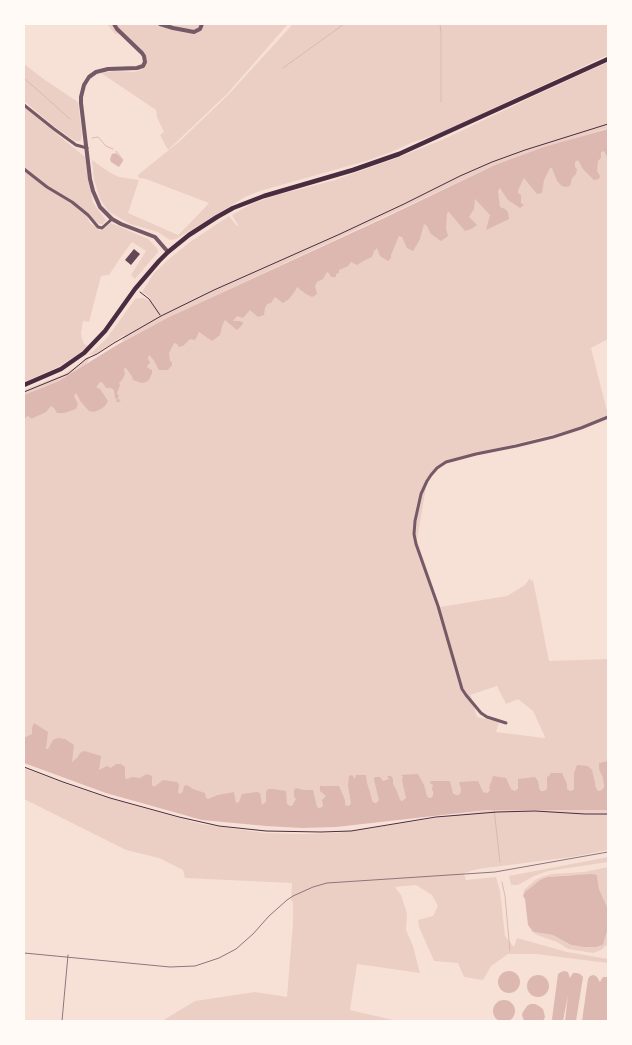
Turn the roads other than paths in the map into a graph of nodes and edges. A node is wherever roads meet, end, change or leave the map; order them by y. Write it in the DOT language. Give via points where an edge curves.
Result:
graph roads {
  1 [pos="114,24"];
  2 [pos="160,24"];
  3 [pos="202,24"];
  4 [pos="608,59"];
  5 [pos="24,105"];
  6 [pos="87,148"];
  7 [pos="24,169"];
  8 [pos="112,219"];
  9 [pos="168,252"];
  10 [pos="24,385"];
  11 [pos="608,417"];
  12 [pos="506,723"];
  1 -- 6 [label="street" via="142,53 145,62 141,67 108,69 89,77 81,97"];
  2 -- 3 [label="street" via="191,32 199,30"];
  4 -- 9 [label="main road" via="400,154 233,208"];
  5 -- 6 [label="street" via="76,145"];
  6 -- 8 [label="street" via="95,196 100,207"];
  7 -- 8 [label="street" via="72,202 98,227 102,228"];
  8 -- 9 [label="street" via="155,237"];
  9 -- 10 [label="main road" via="135,289 105,332 84,353 61,369"];
  11 -- 12 [label="street" via="553,437 446,462 431,474 422,494 415,521 416,544 460,681 466,695 481,713"];
}
